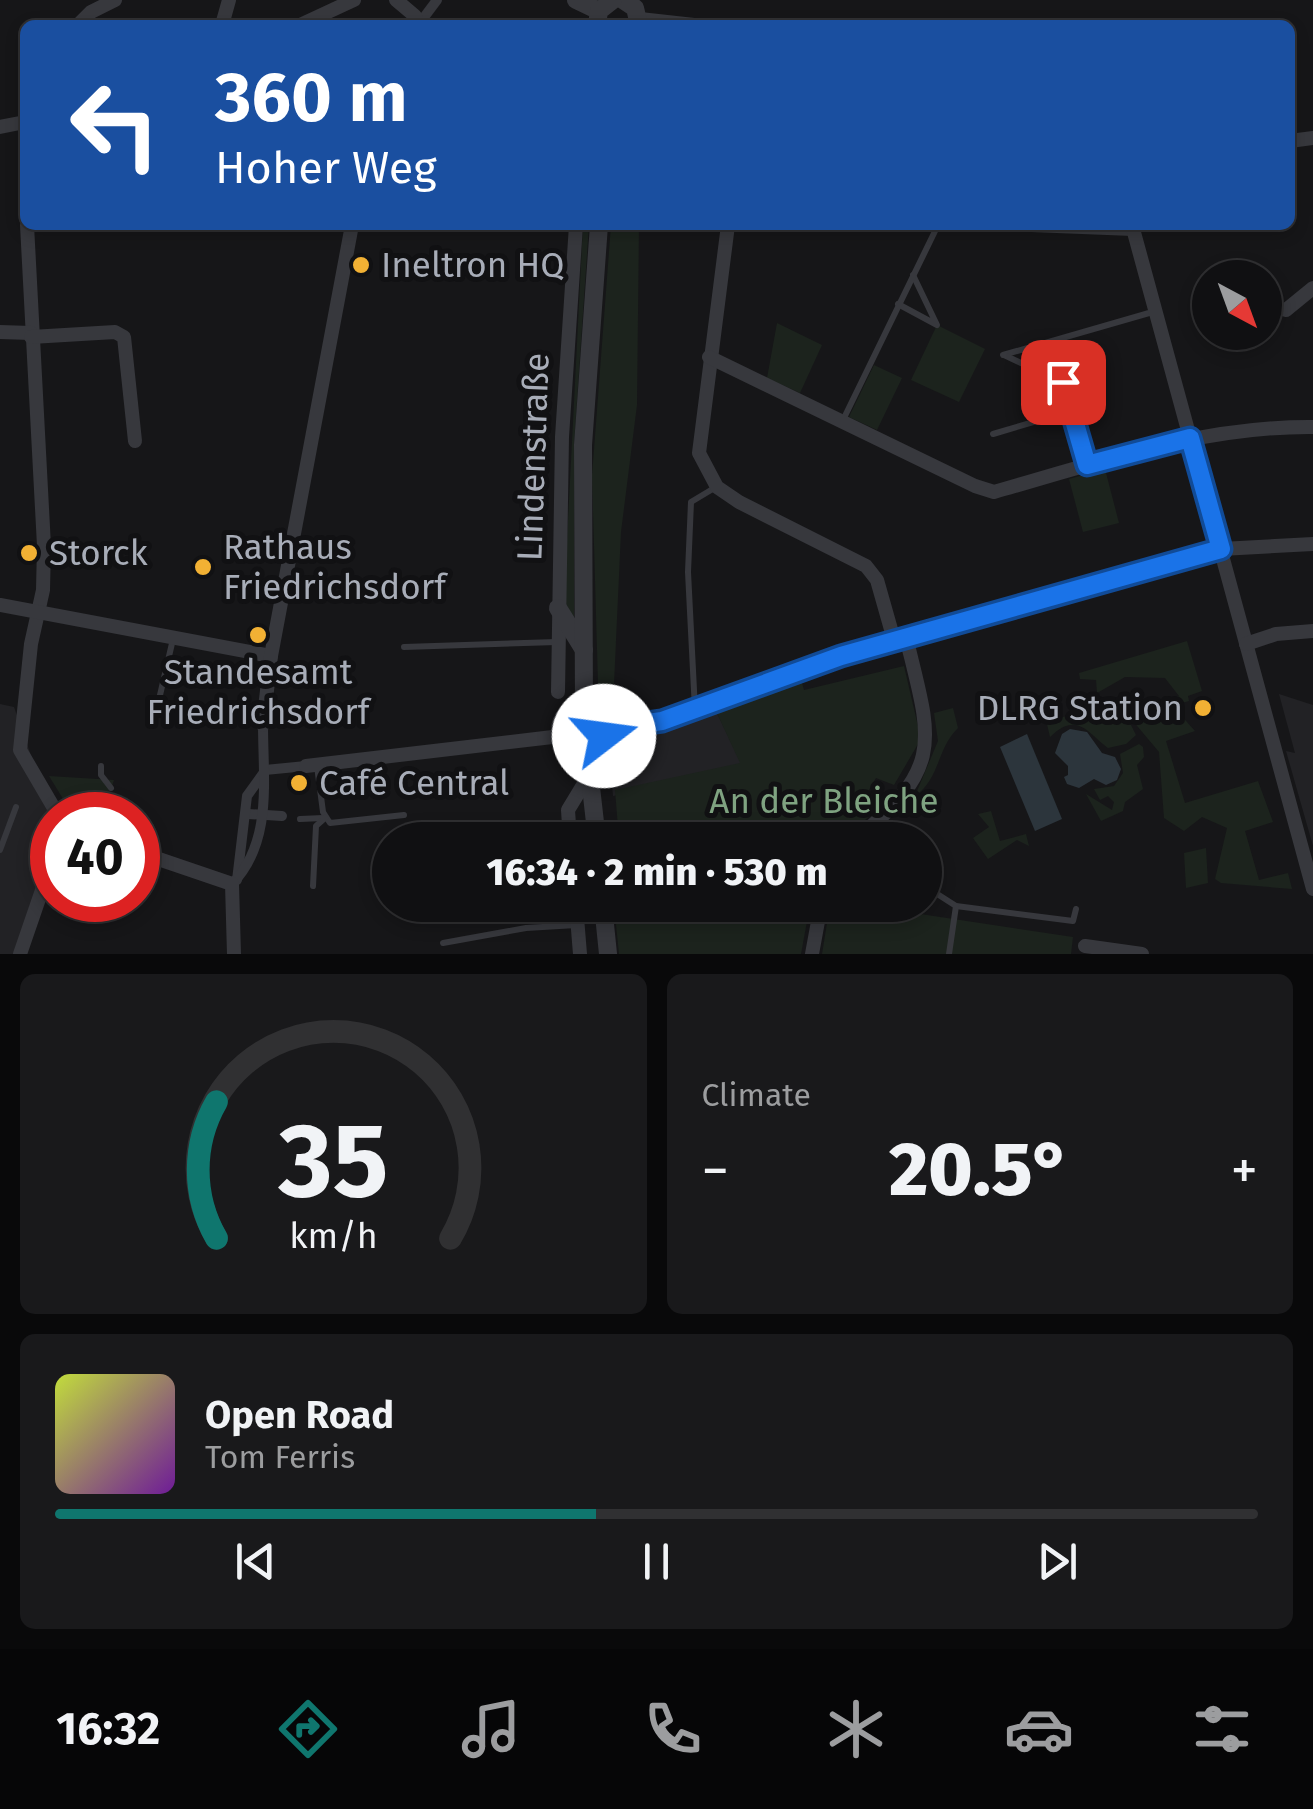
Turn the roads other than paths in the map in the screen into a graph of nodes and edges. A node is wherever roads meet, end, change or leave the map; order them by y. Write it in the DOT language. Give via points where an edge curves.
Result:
graph roads {
  1 [pos="115,0"];
  2 [pos="354,0"];
  3 [pos="396,0"];
  4 [pos="576,0"];
  5 [pos="624,0"];
  6 [pos="603,12"];
  7 [pos="83,20"];
  8 [pos="311,20"];
  9 [pos="419,20"];
  10 [pos="639,20"];
  11 [pos="27,230"];
  12 [pos="351,230"];
  13 [pos="576,230"];
  14 [pos="599,230"];
  15 [pos="727,230"];
  16 [pos="935,230"];
  17 [pos="1133,230"];
  18 [pos="913,274"];
  19 [pos="1313,288"];
  20 [pos="898,304"];
  21 [pos="1286,310"];
  22 [pos="1156,311"];
  23 [pos="0,332"];
  24 [pos="31,335"];
  25 [pos="1051,341"];
  26 [pos="709,358"];
  27 [pos="1063,382"];
  28 [pos="1071,411"];
  29 [pos="842,421"];
  30 [pos="1313,427"];
  31 [pos="993,434"];
  32 [pos="1190,438"];
  33 [pos="135,441"];
  34 [pos="1087,465"];
  35 [pos="716,486"];
  36 [pos="1313,544"];
  37 [pos="1221,549"];
  38 [pos="0,605"];
  39 [pos="558,608"];
  40 [pos="39,612"];
  41 [pos="1313,631"];
  42 [pos="174,638"];
  43 [pos="900,639"];
  44 [pos="558,642"];
  45 [pos="1246,644"];
  46 [pos="404,647"];
  47 [pos="584,651"];
  48 [pos="271,656"];
  49 [pos="558,692"];
  50 [pos="584,709"];
  51 [pos="695,711"];
  52 [pos="154,721"];
  53 [pos="264,725"];
  54 [pos="604,729"];
  55 [pos="561,736"];
  56 [pos="588,760"];
  57 [pos="101,766"];
  58 [pos="311,766"];
  59 [pos="266,770"];
  60 [pos="111,788"];
  61 [pos="45,792"];
  62 [pos="16,808"];
  63 [pos="248,814"];
  64 [pos="261,815"];
  65 [pos="404,815"];
  66 [pos="282,816"];
  67 [pos="300,818"];
  68 [pos="324,818"];
  69 [pos="569,822"];
  70 [pos="595,822"];
  71 [pos="877,822"];
  72 [pos="244,836"];
  73 [pos="0,850"];
  74 [pos="160,859"];
  75 [pos="235,882"];
  76 [pos="313,886"];
  77 [pos="1313,889"];
  78 [pos="942,897"];
  79 [pos="956,906"];
  80 [pos="1076,909"];
  81 [pos="31,922"];
  82 [pos="605,922"];
  83 [pos="818,922"];
  84 [pos="578,924"];
  85 [pos="443,943"];
  86 [pos="1085,946"];
  87 [pos="20,954"];
  88 [pos="234,954"];
  89 [pos="580,954"];
  90 [pos="608,954"];
  91 [pos="812,954"];
  92 [pos="949,954"];
  93 [pos="1142,954"];
  1 -- 7 [label="street"];
  2 -- 8 [label="street"];
  3 -- 9 [label="street"];
  4 -- 6 [label="street"];
  5 -- 10 [label="street"];
  11 -- 24 [label="street"];
  12 -- 48 [label="street"];
  13 -- 39 [label="street, Lindenstraße"];
  14 -- 47 [label="street" via="583,444"];
  15 -- 26 [label="street"];
  16 -- 18 [label="lane"];
  17 -- 22 [label="street"];
  18 -- 20 [label="lane"];
  18 -- 20 [label="lane" via="937,325"];
  19 -- 21 [label="street"];
  20 -- 29 [label="lane"];
  22 -- 25 [label="lane"];
  22 -- 32 [label="street"];
  23 -- 24 [label="street"];
  24 -- 33 [label="street" via="124,336"];
  24 -- 40 [label="street" via="44,546"];
  25 -- 27 [label="lane"];
  25 -- 27 [label="lane" via="1003,355"];
  26 -- 29 [label="street"];
  26 -- 35 [label="street" via="699,452"];
  27 -- 28 [label="lane"];
  28 -- 31 [label="lane"];
  28 -- 34 [label="lane"];
  29 -- 34 [label="street" via="994,492"];
  30 -- 32 [label="street" via="1254,426"];
  32 -- 34 [label="street"];
  32 -- 37 [label="street"];
  35 -- 43 [label="street" via="866,566"];
  35 -- 51 [label="lane" via="692,502 688,572"];
  36 -- 37 [label="street"];
  37 -- 43 [label="street"];
  37 -- 45 [label="street"];
  38 -- 40 [label="street"];
  39 -- 44 [label="street, Lindenstraße"];
  39 -- 47 [label="street"];
  40 -- 42 [label="street"];
  40 -- 61 [label="street" via="20,750"];
  41 -- 45 [label="street"];
  42 -- 48 [label="street"];
  42 -- 52 [label="lane"];
  43 -- 51 [label="street"];
  43 -- 71 [label="street" via="929,730 927,748"];
  44 -- 46 [label="lane"];
  44 -- 49 [label="street, Lindenstraße"];
  45 -- 77 [label="street"];
  47 -- 50 [label="street"];
  48 -- 53 [label="street"];
  50 -- 54 [label="street" via="596,713"];
  50 -- 55 [label="street" via="567,715"];
  51 -- 54 [label="street"];
  53 -- 59 [label="street"];
  54 -- 56 [label="street"];
  55 -- 56 [label="street"];
  55 -- 58 [label="street"];
  56 -- 69 [label="street" via="584,790 568,810"];
  56 -- 70 [label="street"];
  57 -- 60 [label="lane"];
  58 -- 59 [label="street"];
  58 -- 68 [label="lane"];
  59 -- 64 [label="street"];
  59 -- 72 [label="street" via="246,796"];
  62 -- 73 [label="lane"];
  63 -- 64 [label="street"];
  64 -- 66 [label="street"];
  64 -- 72 [label="street"];
  65 -- 68 [label="lane" via="339,825"];
  67 -- 68 [label="lane"];
  68 -- 76 [label="lane" via="316,826"];
  72 -- 75 [label="street"];
  72 -- 75 [label="street" via="248,856"];
  74 -- 75 [label="street"];
  75 -- 88 [label="street"];
  78 -- 79 [label="lane"];
  79 -- 80 [label="lane" via="1073,920"];
  79 -- 92 [label="lane"];
  81 -- 87 [label="street"];
  82 -- 90 [label="street"];
  83 -- 91 [label="street"];
  84 -- 85 [label="lane"];
  84 -- 89 [label="street"];
  86 -- 93 [label="street"];
}
